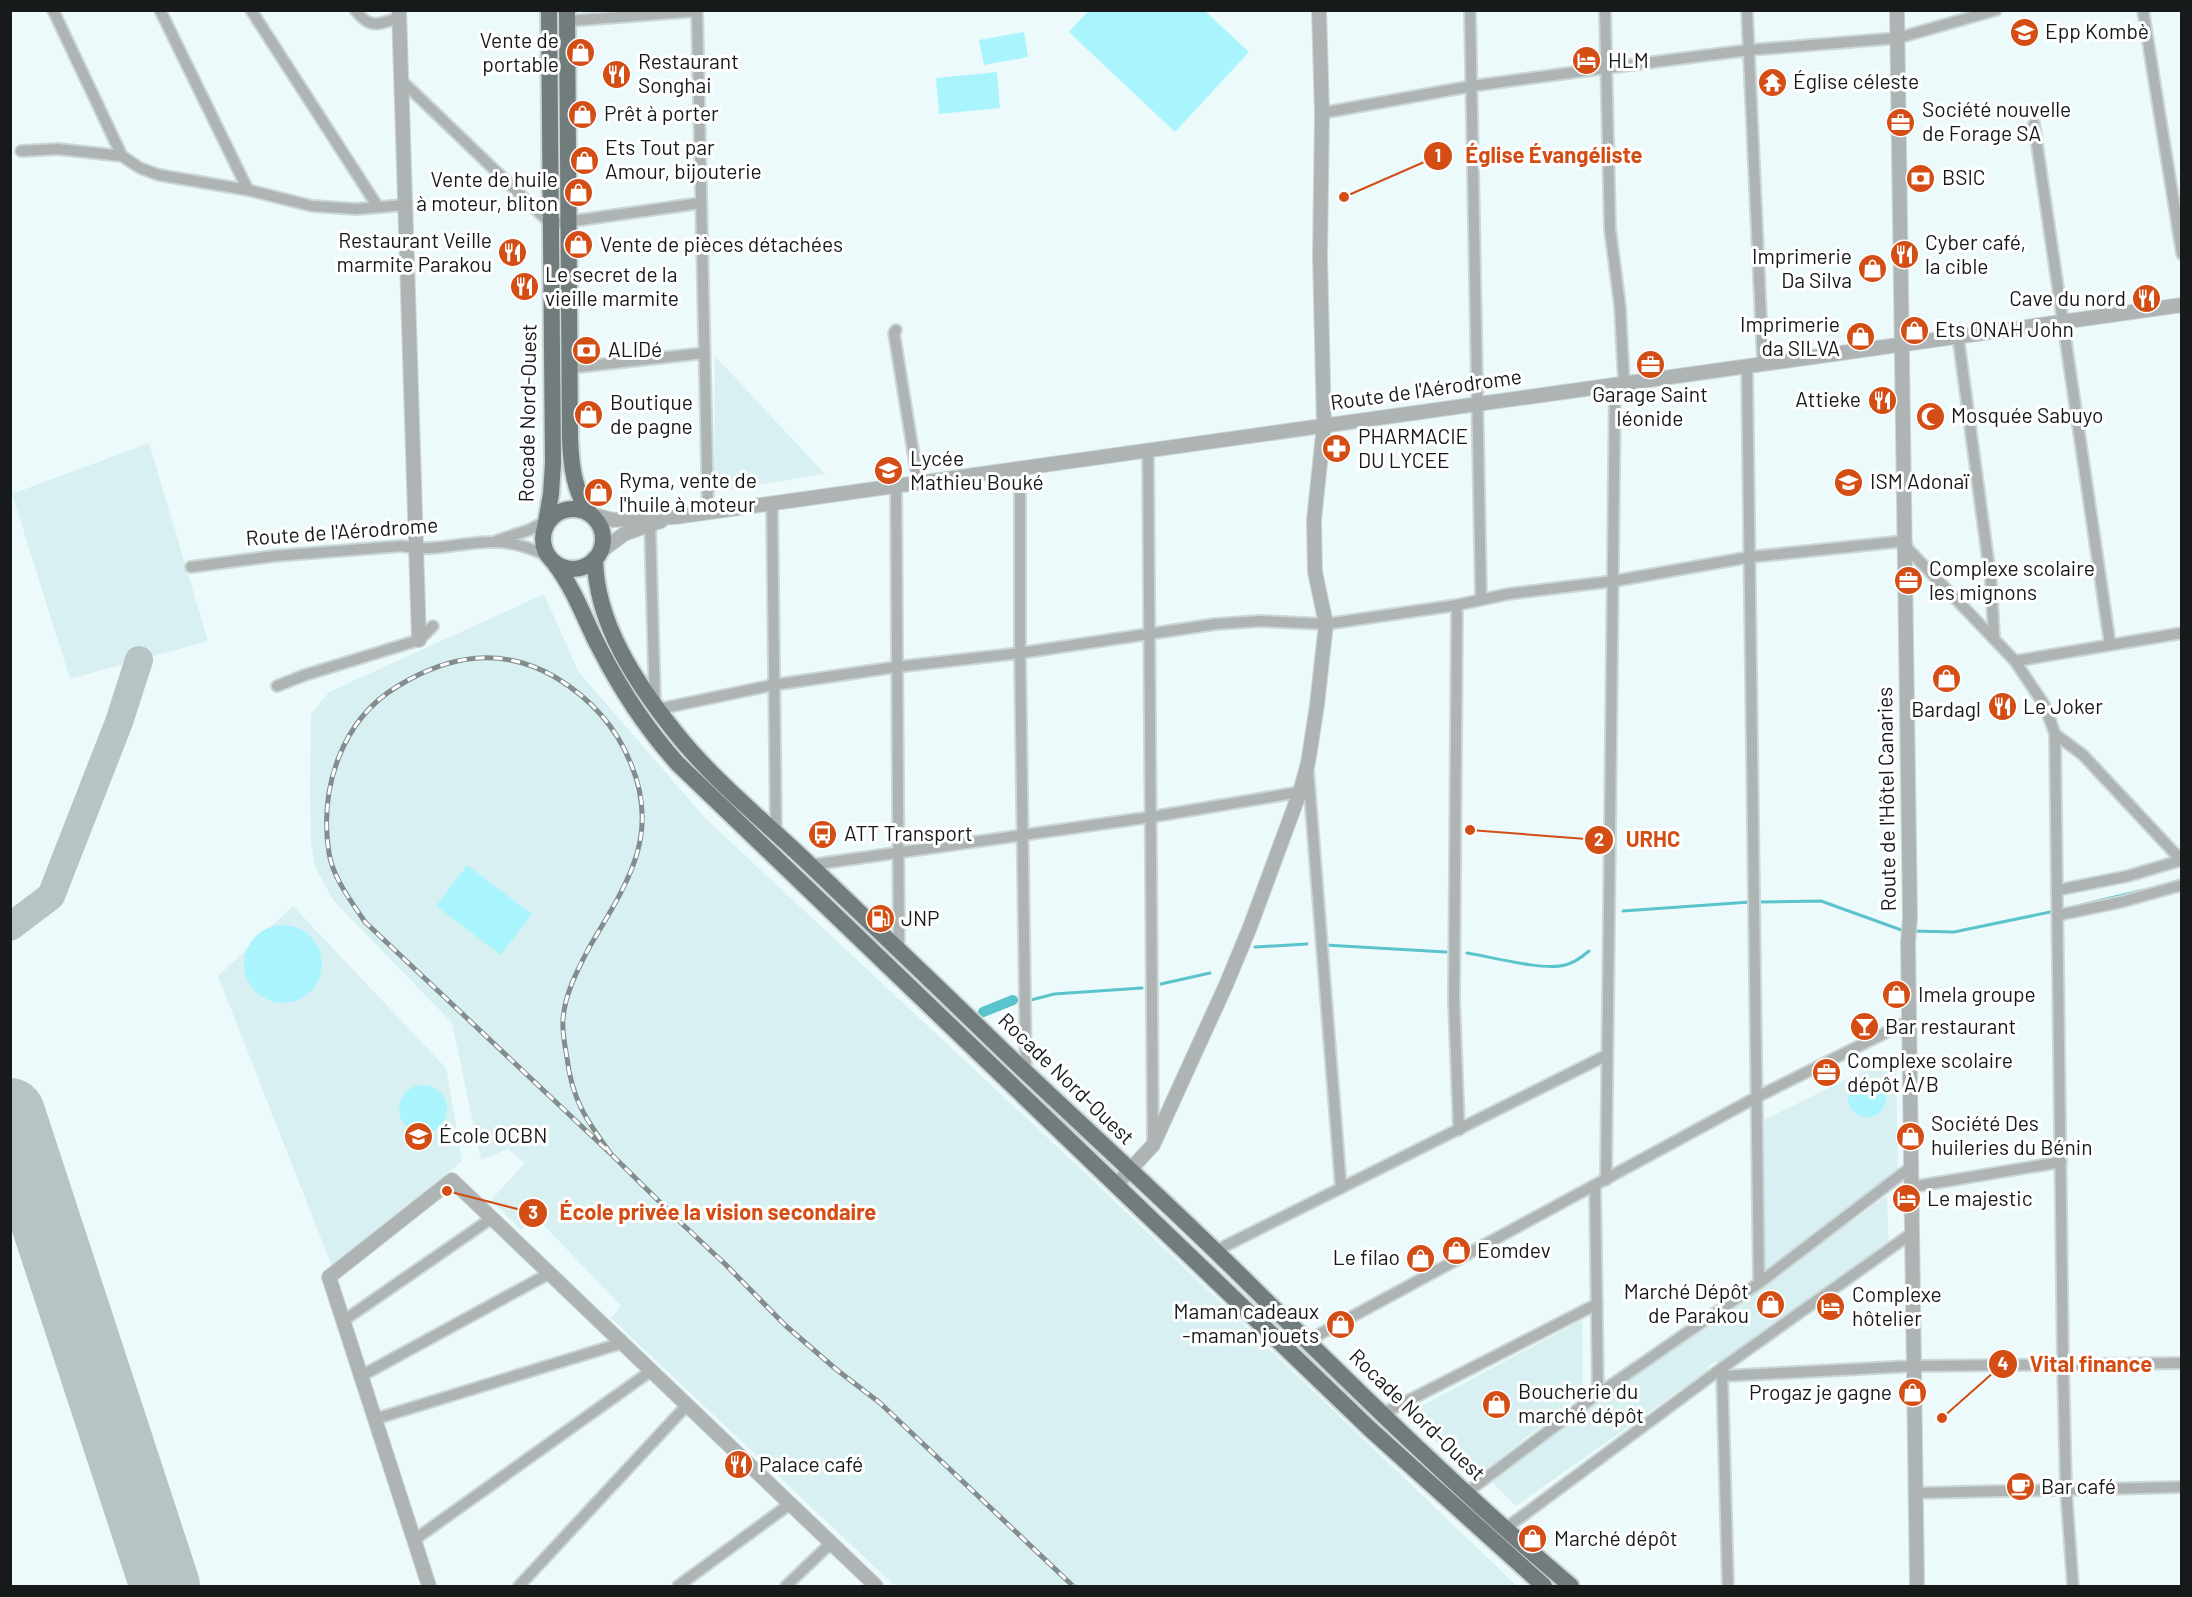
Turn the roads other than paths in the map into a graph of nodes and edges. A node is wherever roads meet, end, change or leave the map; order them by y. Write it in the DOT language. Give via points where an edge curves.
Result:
graph roads {
  1 [pos="53,10"];
  2 [pos="160,10"];
  3 [pos="251,10"];
  4 [pos="355,10"];
  5 [pos="549,10"];
  6 [pos="1319,10"];
  7 [pos="1470,10"];
  8 [pos="1605,10"];
  9 [pos="1747,10"];
  10 [pos="1897,10"];
  11 [pos="1996,10"];
  12 [pos="2143,10"];
  13 [pos="697,11"];
  14 [pos="399,14"];
  15 [pos="567,16"];
  16 [pos="1898,38"];
  17 [pos="1749,50"];
  18 [pos="1606,68"];
  19 [pos="401,80"];
  20 [pos="1472,86"];
  21 [pos="1322,113"];
  22 [pos="2034,124"];
  23 [pos="21,151"];
  24 [pos="122,156"];
  25 [pos="248,190"];
  26 [pos="701,203"];
  27 [pos="405,206"];
  28 [pos="378,207"];
  29 [pos="570,220"];
  30 [pos="551,224"];
  31 [pos="2181,254"];
  32 [pos="2181,305"];
  33 [pos="2062,322"];
  34 [pos="896,330"];
  35 [pos="1958,336"];
  36 [pos="1901,344"];
  37 [pos="704,353"];
  38 [pos="1763,364"];
  39 [pos="1747,366"];
  40 [pos="569,368"];
  41 [pos="1620,384"];
  42 [pos="1479,404"];
  43 [pos="1324,425"];
  44 [pos="1148,450"];
  45 [pos="1020,468"];
  46 [pos="918,482"];
  47 [pos="896,485"];
  48 [pos="772,503"];
  49 [pos="708,512"];
  50 [pos="590,514"];
  51 [pos="675,517"];
  52 [pos="548,522"];
  53 [pos="650,525"];
  54 [pos="1905,541"];
  55 [pos="496,542"];
  56 [pos="417,549"];
  57 [pos="597,556"];
  58 [pos="1750,557"];
  59 [pos="552,561"];
  60 [pos="191,567"];
  61 [pos="1614,581"];
  62 [pos="1481,598"];
  63 [pos="1457,605"];
  64 [pos="1326,624"];
  65 [pos="433,626"];
  66 [pos="1148,633"];
  67 [pos="2181,633"];
  68 [pos="1994,637"];
  69 [pos="418,640"];
  70 [pos="2110,644"];
  71 [pos="1020,653"];
  72 [pos="2016,661"];
  73 [pos="896,667"];
  74 [pos="773,685"];
  75 [pos="277,686"];
  76 [pos="657,706"];
  77 [pos="2055,734"];
  78 [pos="1308,763"];
  79 [pos="1300,792"];
  80 [pos="1151,817"];
  81 [pos="776,832"];
  82 [pos="1024,835"];
  83 [pos="898,853"];
  84 [pos="2181,861"];
  85 [pos="810,865"];
  86 [pos="2181,885"];
  87 [pos="2058,890"];
  88 [pos="2059,915"];
  89 [pos="899,950"];
  90 [pos="1909,1021"];
  91 [pos="1607,1055"];
  92 [pos="1026,1072"];
  93 [pos="1757,1096"];
  94 [pos="1459,1130"];
  95 [pos="1153,1145"];
  96 [pos="2061,1162"];
  97 [pos="1911,1167"];
  98 [pos="1129,1171"];
  99 [pos="1600,1182"];
  100 [pos="1117,1184"];
  101 [pos="1911,1187"];
  102 [pos="1341,1188"];
  103 [pos="492,1218"];
  104 [pos="1912,1233"];
  105 [pos="1215,1251"];
  106 [pos="550,1273"];
  107 [pos="1759,1283"];
  108 [pos="1597,1304"];
  109 [pos="343,1321"];
  110 [pos="1308,1341"];
  111 [pos="622,1343"];
  112 [pos="2181,1363"];
  113 [pos="2063,1364"];
  114 [pos="1914,1366"];
  115 [pos="651,1371"];
  116 [pos="1722,1372"];
  117 [pos="361,1376"];
  118 [pos="1598,1394"];
  119 [pos="687,1405"];
  120 [pos="1382,1414"];
  121 [pos="375,1419"];
  122 [pos="2181,1487"];
  123 [pos="2066,1489"];
  124 [pos="1466,1493"];
  125 [pos="1916,1493"];
  126 [pos="790,1504"];
  127 [pos="1506,1528"];
  128 [pos="414,1540"];
  129 [pos="831,1543"];
  130 [pos="873,1585"];
  131 [pos="429,1587"];
  132 [pos="519,1587"];
  133 [pos="678,1587"];
  134 [pos="786,1587"];
  135 [pos="1544,1587"];
  136 [pos="1571,1587"];
  137 [pos="1728,1587"];
  138 [pos="1917,1587"];
  139 [pos="2073,1587"];
  1 -- 24 [label="street"];
  2 -- 25 [label="street"];
  3 -- 28 [label="street"];
  4 -- 14 [label="street" via="373,25"];
  5 -- 30 [label="main road, Rocade Nord-Ouest"];
  6 -- 21 [label="street"];
  7 -- 20 [label="street"];
  8 -- 18 [label="street"];
  9 -- 17 [label="street"];
  10 -- 16 [label="street, Route de l'Hôtel Canaries"];
  11 -- 16 [label="street"];
  12 -- 31 [label="street"];
  13 -- 15 [label="street"];
  13 -- 26 [label="street"];
  14 -- 19 [label="street"];
  15 -- 29 [label="main road, Rocade Nord-Ouest"];
  16 -- 17 [label="street"];
  16 -- 36 [label="street, Route de l'Hôtel Canaries"];
  17 -- 18 [label="street"];
  17 -- 38 [label="street"];
  18 -- 20 [label="street"];
  18 -- 41 [label="street" via="1610,229 1620,306"];
  19 -- 27 [label="street"];
  19 -- 30 [label="street"];
  20 -- 21 [label="street"];
  20 -- 42 [label="street"];
  21 -- 43 [label="street"];
  22 -- 33 [label="street"];
  23 -- 24 [label="street" via="58,149"];
  24 -- 25 [label="street" via="159,175"];
  25 -- 28 [label="street" via="312,206"];
  26 -- 29 [label="street"];
  26 -- 37 [label="street"];
  27 -- 28 [label="street"];
  27 -- 56 [label="street"];
  29 -- 30 [label="street"];
  29 -- 40 [label="main road, Rocade Nord-Ouest"];
  30 -- 52 [label="main road, Rocade Nord-Ouest" via="553,463"];
  32 -- 33 [label="street, Route de l'Aérodrome"];
  33 -- 35 [label="street, Route de l'Aérodrome"];
  33 -- 70 [label="street"];
  34 -- 46 [label="street"];
  35 -- 36 [label="street, Route de l'Aérodrome"];
  35 -- 68 [label="street" via="1991,582"];
  36 -- 38 [label="street, Route de l'Aérodrome"];
  36 -- 54 [label="street, Route de l'Hôtel Canaries"];
  37 -- 40 [label="street"];
  37 -- 49 [label="street"];
  38 -- 39 [label="street, Route de l'Aérodrome"];
  39 -- 41 [label="street, Route de l'Aérodrome"];
  39 -- 58 [label="street"];
  40 -- 50 [label="main road, Rocade Nord-Ouest" via="572,470 577,493"];
  41 -- 42 [label="street, Route de l'Aérodrome"];
  41 -- 61 [label="street"];
  42 -- 43 [label="street, Route de l'Aérodrome"];
  42 -- 62 [label="street"];
  43 -- 44 [label="street, Route de l'Aérodrome"];
  43 -- 64 [label="street" via="1314,520 1315,572"];
  44 -- 45 [label="street, Route de l'Aérodrome"];
  44 -- 66 [label="street"];
  45 -- 46 [label="street, Route de l'Aérodrome"];
  45 -- 71 [label="street"];
  46 -- 47 [label="street, Route de l'Aérodrome"];
  47 -- 48 [label="street, Route de l'Aérodrome"];
  47 -- 73 [label="street"];
  48 -- 49 [label="street, Route de l'Aérodrome"];
  48 -- 74 [label="street"];
  49 -- 51 [label="street, Route de l'Aérodrome"];
  50 -- 51 [label="street, Route de l'Aérodrome" via="613,520"];
  50 -- 52 [label="main road" via="570,509"];
  50 -- 57 [label="main road" via="602,535"];
  51 -- 53 [label="street, Route de l'Aérodrome"];
  52 -- 55 [label="street, Route de l'Aérodrome"];
  52 -- 59 [label="main road" via="543,546"];
  53 -- 57 [label="street, Route de l'Aérodrome" via="624,534"];
  53 -- 76 [label="street"];
  54 -- 58 [label="street"];
  54 -- 68 [label="street" via="1908,549"];
  54 -- 90 [label="street, Route de l'Hôtel Canaries"];
  55 -- 56 [label="street, Route de l'Aérodrome"];
  55 -- 59 [label="street, Route de l'Aérodrome" via="528,547"];
  56 -- 60 [label="street, Route de l'Aérodrome" via="402,546 274,556"];
  56 -- 69 [label="street"];
  57 -- 59 [label="main road" via="585,566 573,569"];
  57 -- 76 [label="main road, Rocade Nord-Ouest" via="598,594 606,619 627,661"];
  58 -- 61 [label="street"];
  58 -- 93 [label="street"];
  59 -- 100 [label="main road, Rocade Nord-Ouest" via="572,590 627,698 677,763"];
  61 -- 62 [label="street"];
  61 -- 91 [label="street"];
  62 -- 63 [label="street"];
  63 -- 64 [label="street"];
  63 -- 94 [label="street" via="1454,1001"];
  64 -- 66 [label="street" via="1261,621"];
  64 -- 78 [label="street"];
  65 -- 69 [label="street"];
  66 -- 71 [label="street"];
  66 -- 80 [label="street"];
  67 -- 70 [label="street"];
  68 -- 72 [label="street"];
  69 -- 75 [label="street"];
  70 -- 72 [label="street"];
  71 -- 73 [label="street"];
  71 -- 82 [label="street"];
  72 -- 77 [label="street" via="2045,706"];
  73 -- 74 [label="street"];
  73 -- 83 [label="street"];
  74 -- 76 [label="street"];
  74 -- 81 [label="street"];
  76 -- 81 [label="main road, Rocade Nord-Ouest" via="724,786"];
  77 -- 84 [label="street" via="2083,755"];
  77 -- 87 [label="street"];
  78 -- 79 [label="street"];
  78 -- 102 [label="street"];
  79 -- 80 [label="street"];
  79 -- 95 [label="street" via="1250,927"];
  80 -- 82 [label="street"];
  80 -- 95 [label="street"];
  81 -- 85 [label="main road, Rocade Nord-Ouest"];
  82 -- 83 [label="street"];
  82 -- 92 [label="street"];
  83 -- 85 [label="street"];
  83 -- 89 [label="street"];
  84 -- 87 [label="street"];
  85 -- 89 [label="main road, Rocade Nord-Ouest"];
  86 -- 88 [label="street"];
  87 -- 88 [label="street"];
  88 -- 96 [label="street"];
  89 -- 92 [label="main road, Rocade Nord-Ouest"];
  90 -- 93 [label="street"];
  90 -- 97 [label="street, Route de l'Hôtel Canaries"];
  91 -- 94 [label="street"];
  91 -- 99 [label="street"];
  92 -- 98 [label="main road, Rocade Nord-Ouest"];
  93 -- 99 [label="street"];
  93 -- 107 [label="street"];
  94 -- 102 [label="street"];
  95 -- 98 [label="street"];
  96 -- 101 [label="street"];
  96 -- 113 [label="street"];
  97 -- 101 [label="street, Route de l'Hôtel Canaries"];
  97 -- 107 [label="street"];
  98 -- 100 [label="street"];
  98 -- 105 [label="main road, Rocade Nord-Ouest"];
  99 -- 108 [label="street"];
  99 -- 110 [label="street"];
  100 -- 135 [label="main road, Rocade Nord-Ouest" via="1370,1429"];
  101 -- 104 [label="street, Route de l'Hôtel Canaries"];
  102 -- 105 [label="street"];
  103 -- 106 [label="street"];
  103 -- 109 [label="street"];
  103 -- 109 [label="street" via="452,1180 329,1277"];
  104 -- 114 [label="street, Route de l'Hôtel Canaries"];
  104 -- 116 [label="street"];
  105 -- 110 [label="main road, Rocade Nord-Ouest"];
  106 -- 111 [label="street"];
  106 -- 117 [label="street"];
  107 -- 118 [label="street"];
  108 -- 118 [label="street"];
  108 -- 120 [label="street"];
  109 -- 117 [label="street"];
  110 -- 120 [label="main road, Rocade Nord-Ouest"];
  111 -- 115 [label="street"];
  111 -- 121 [label="street"];
  112 -- 113 [label="street"];
  113 -- 114 [label="street"];
  113 -- 123 [label="street"];
  114 -- 116 [label="street"];
  114 -- 125 [label="street, Route de l'Hôtel Canaries"];
  115 -- 119 [label="street"];
  115 -- 128 [label="street"];
  116 -- 127 [label="street"];
  116 -- 137 [label="street"];
  117 -- 121 [label="street"];
  118 -- 124 [label="street"];
  119 -- 126 [label="street"];
  119 -- 132 [label="street"];
  120 -- 124 [label="main road, Rocade Nord-Ouest"];
  121 -- 128 [label="street"];
  122 -- 123 [label="street"];
  123 -- 125 [label="street"];
  123 -- 139 [label="street"];
  124 -- 127 [label="main road, Rocade Nord-Ouest"];
  125 -- 138 [label="street, Route de l'Hôtel Canaries"];
  126 -- 129 [label="street"];
  126 -- 133 [label="street"];
  127 -- 136 [label="main road, Rocade Nord-Ouest"];
  128 -- 131 [label="street"];
  129 -- 130 [label="street"];
  129 -- 134 [label="street"];
}
